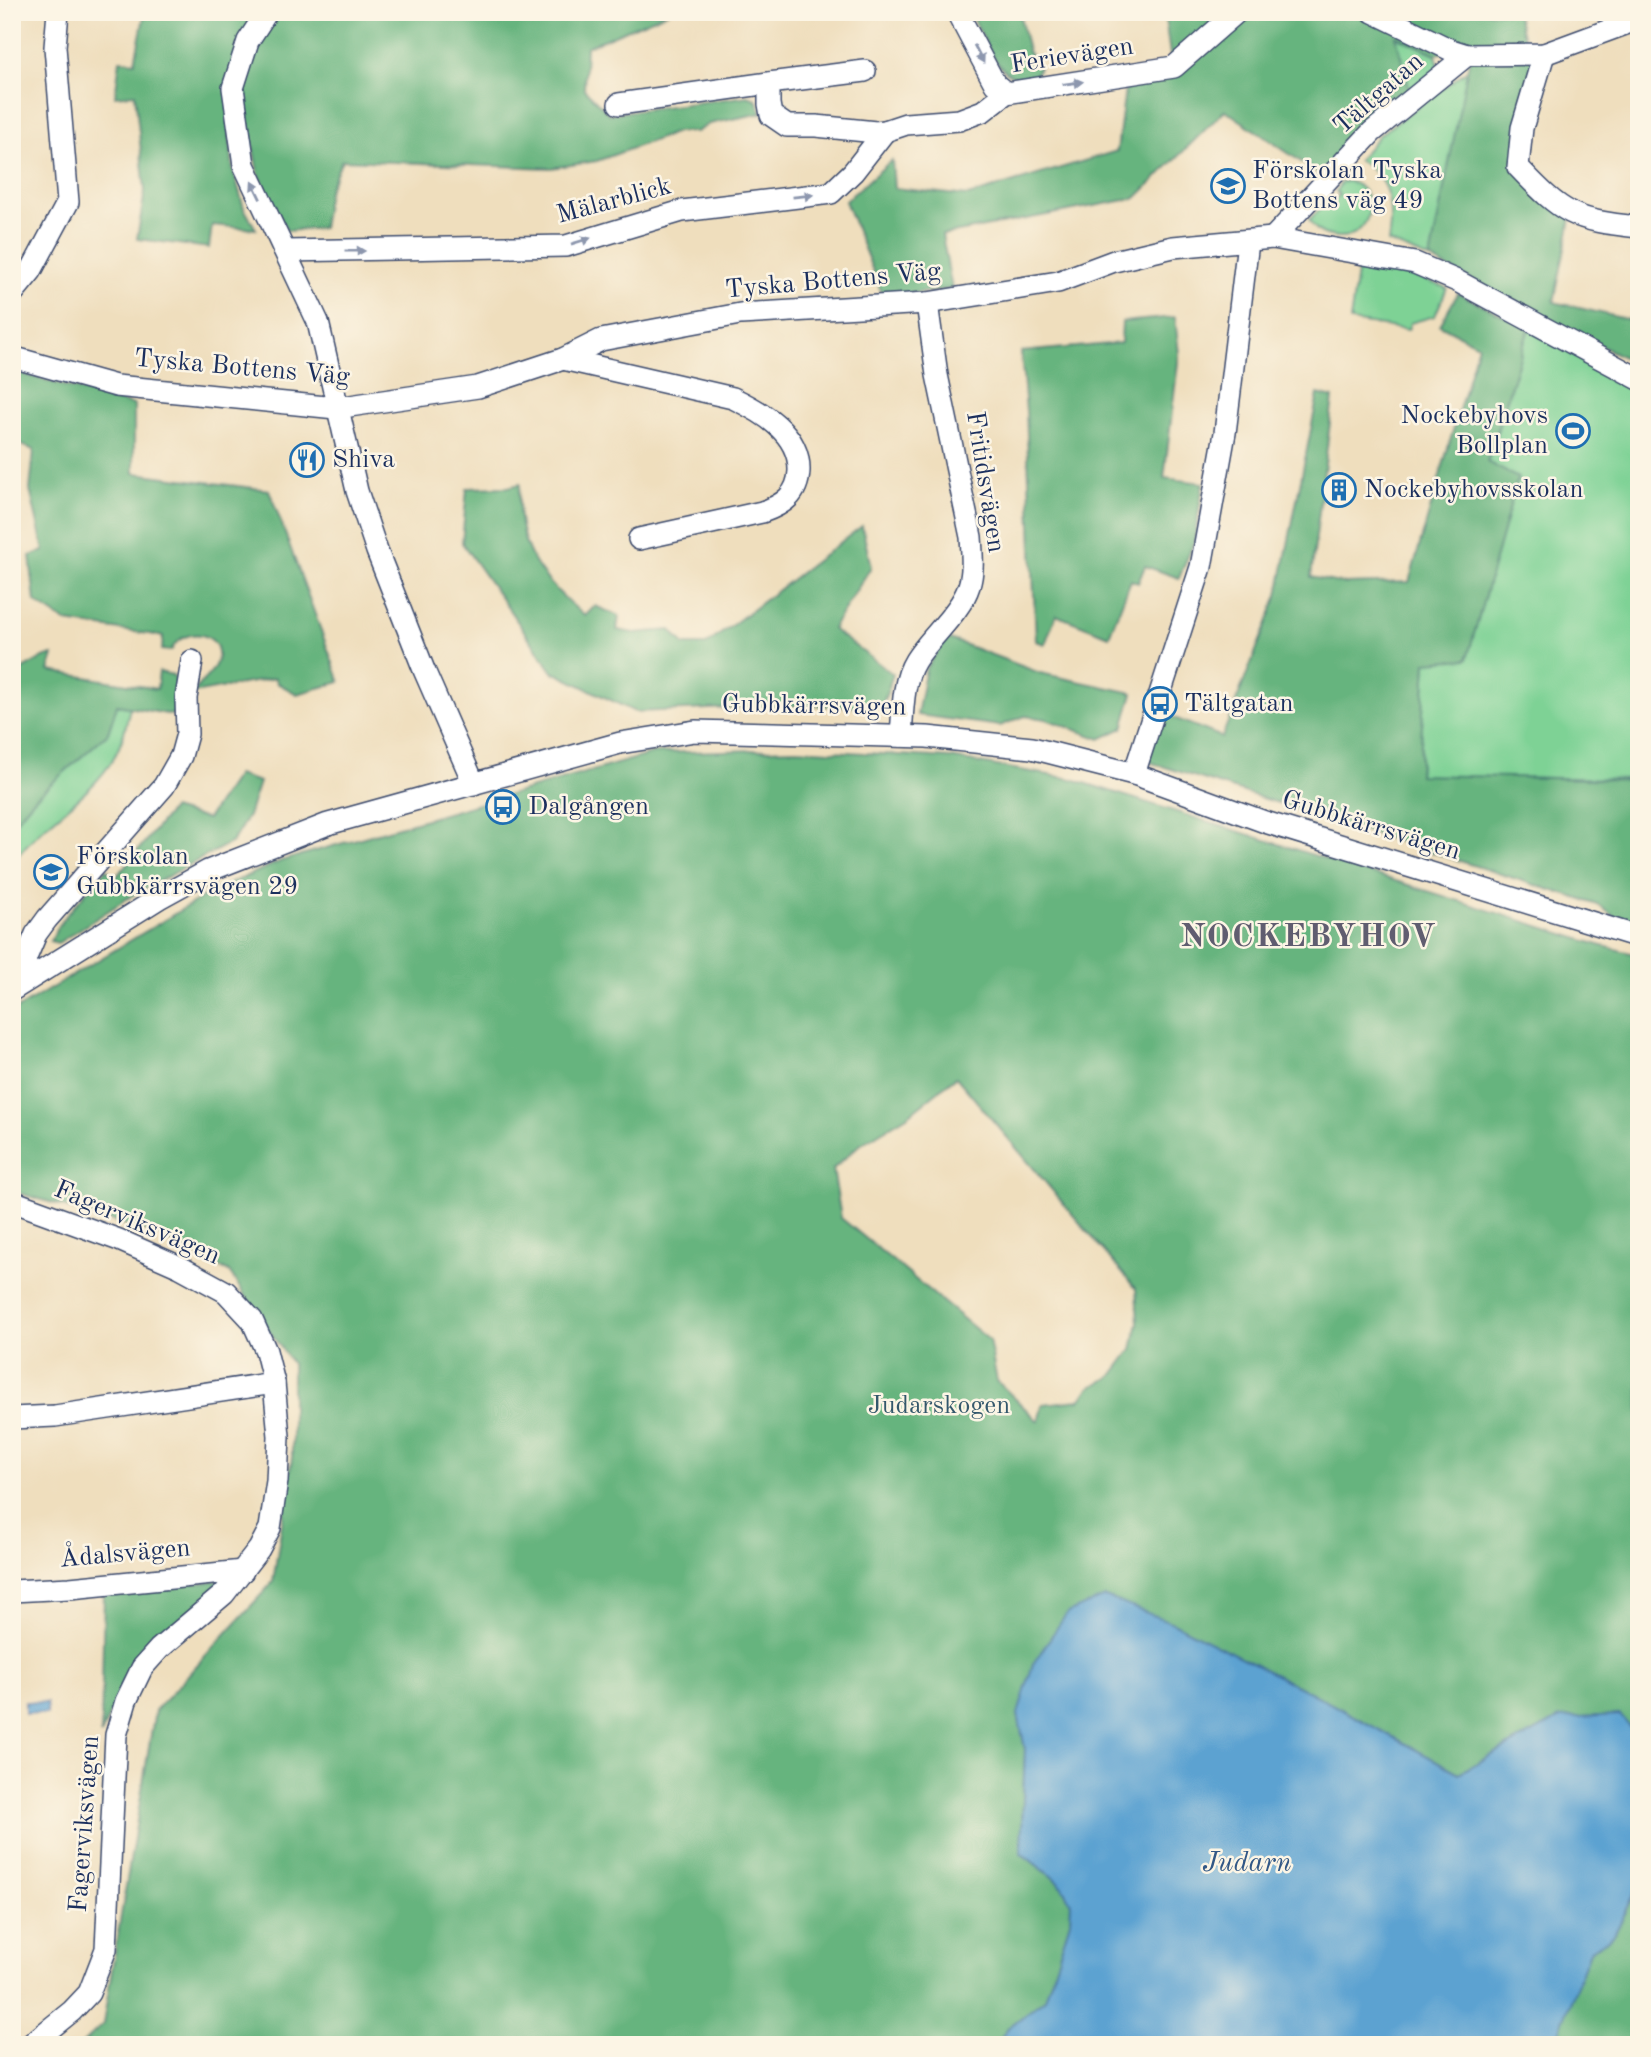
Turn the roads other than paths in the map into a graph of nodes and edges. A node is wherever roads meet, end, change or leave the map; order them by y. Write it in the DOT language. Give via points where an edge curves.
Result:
graph roads {
  1 [pos="58,12"];
  2 [pos="267,12"];
  3 [pos="957,12"];
  4 [pos="1237,12"];
  5 [pos="1373,12"];
  6 [pos="1639,19"];
  7 [pos="1544,54"];
  8 [pos="1467,55"];
  9 [pos="865,71"];
  10 [pos="769,83"];
  11 [pos="1006,93"];
  12 [pos="619,104"];
  13 [pos="886,131"];
  14 [pos="1639,227"];
  15 [pos="1273,238"];
  16 [pos="1248,242"];
  17 [pos="286,251"];
  18 [pos="12,294"];
  19 [pos="927,303"];
  20 [pos="12,357"];
  21 [pos="563,359"];
  22 [pos="1639,379"];
  23 [pos="337,408"];
  24 [pos="639,539"];
  25 [pos="192,661"];
  26 [pos="901,736"];
  27 [pos="1133,774"];
  28 [pos="474,784"];
  29 [pos="1639,937"];
  30 [pos="30,978"];
  31 [pos="12,990"];
  32 [pos="12,1201"];
  33 [pos="274,1383"];
  34 [pos="12,1418"];
  35 [pos="243,1571"];
  36 [pos="12,1591"];
  37 [pos="30,2045"];
  1 -- 18 [label="street" via="55,47 68,202 31,271"];
  17 -- 2 [label="street, one-way" via="244,165 233,88 248,41"];
  3 -- 11 [label="street, one-way" via="995,84"];
  11 -- 4 [label="street, Ferievägen, one-way" via="1174,67"];
  5 -- 8 [label="street"];
  6 -- 7 [label="street"];
  7 -- 8 [label="street"];
  7 -- 14 [label="street" via="1522,128 1518,167 1551,202 1579,218"];
  8 -- 15 [label="street, Tältgatan" via="1372,132"];
  9 -- 10 [label="street"];
  10 -- 12 [label="street"];
  10 -- 13 [label="street, Ferievägen" via="771,115 787,126"];
  11 -- 13 [label="street, Ferievägen" via="983,111 959,120 906,124"];
  17 -- 13 [label="street, Mälarblick, one-way" via="566,246 682,211 831,192 853,173"];
  15 -- 16 [label="street, Tyska Bottens Väg"];
  15 -- 22 [label="street, Tyska Bottens Väg" via="1415,262"];
  16 -- 19 [label="street, Tyska Bottens Väg" via="1173,247 1114,261 1058,282"];
  16 -- 27 [label="street" via="1225,433 1201,566"];
  17 -- 23 [label="street" via="318,322"];
  19 -- 21 [label="street, Tyska Bottens Väg" via="740,314 601,340"];
  19 -- 26 [label="street, Fritidsvägen" via="972,562 969,587 913,663"];
  20 -- 23 [label="street, Tyska Bottens Väg" via="116,386"];
  21 -- 23 [label="street, Tyska Bottens Väg" via="478,387"];
  21 -- 24 [label="street" via="733,398 758,410 793,445 799,460 798,484 782,505"];
  23 -- 28 [label="street" via="377,551"];
  25 -- 30 [label="street" via="181,756 164,786 36,934 25,960"];
  26 -- 27 [label="street, Gubbkärrsvägen" via="1032,748"];
  26 -- 28 [label="street, Gubbkärrsvägen" via="695,731 620,743"];
  27 -- 29 [label="street, Gubbkärrsvägen" via="1265,822"];
  28 -- 30 [label="street, Gubbkärrsvägen" via="328,824 208,871"];
  30 -- 31 [label="street, Gubbkärrsvägen"];
  32 -- 33 [label="street, Fagerviksvägen" via="119,1240 226,1292 252,1320"];
  33 -- 34 [label="street" via="55,1416"];
  33 -- 35 [label="street, Fagerviksvägen" via="279,1436 270,1528"];
  35 -- 36 [label="street, Ådalsvägen"];
  35 -- 37 [label="street, Fagerviksvägen" via="224,1594 159,1649 142,1668 126,1701 117,1735 106,1948 89,1993"];
}
